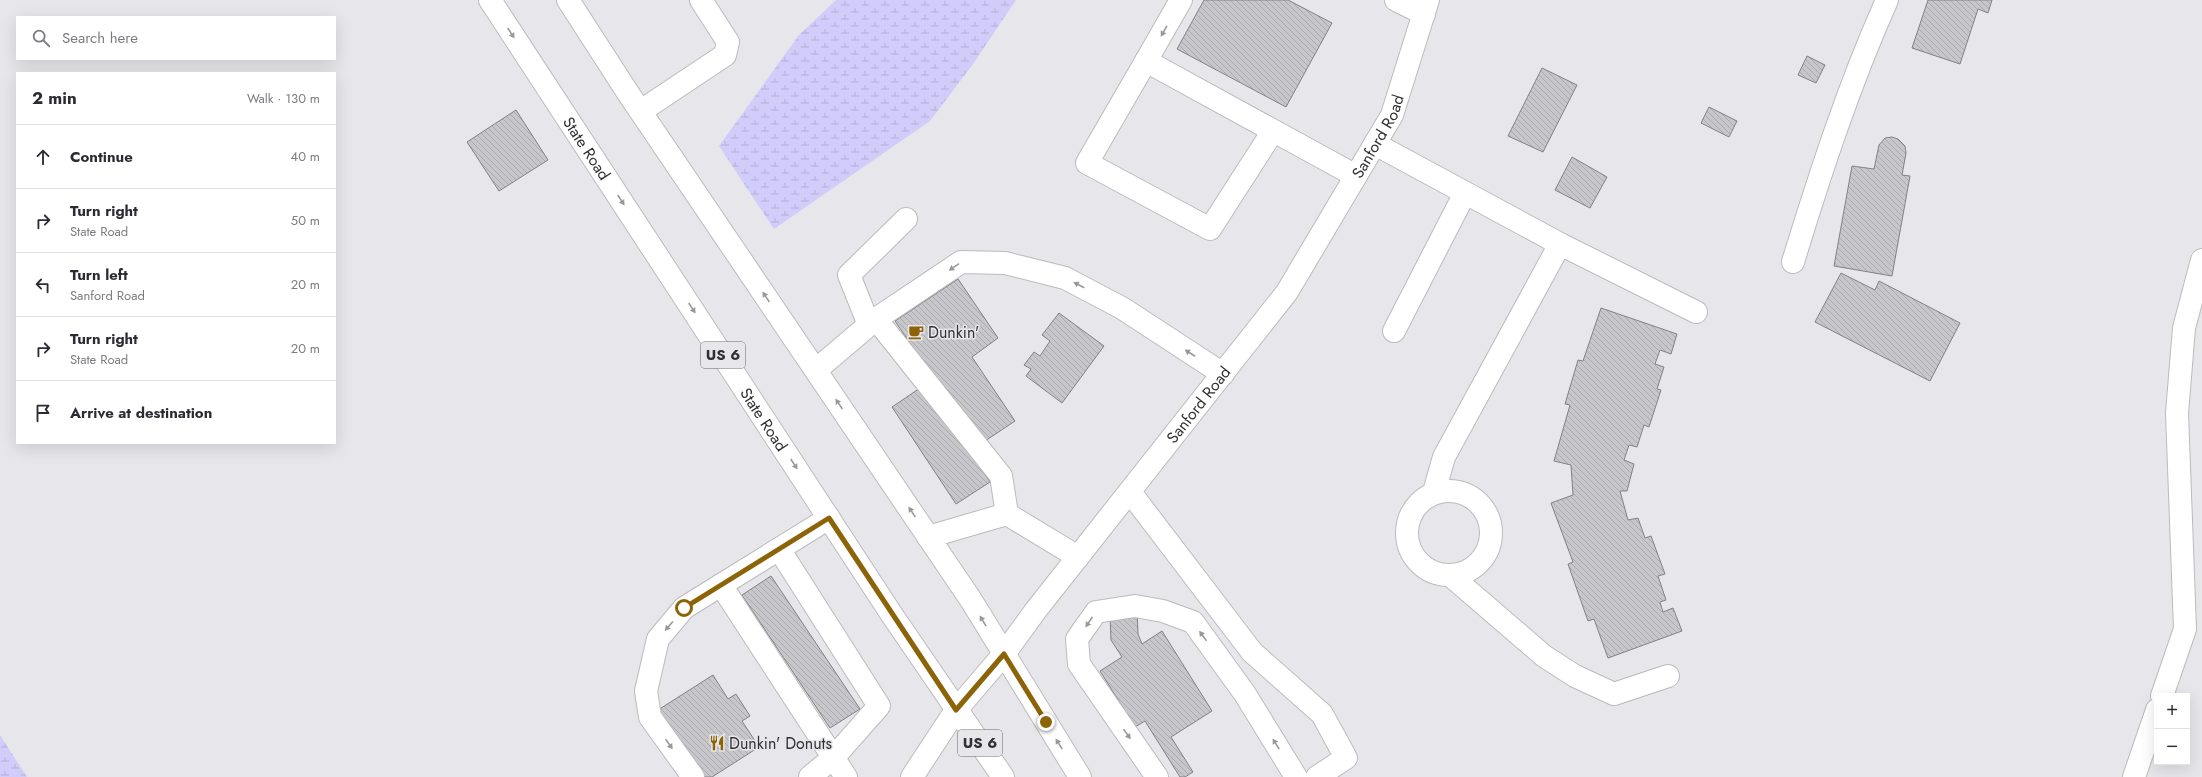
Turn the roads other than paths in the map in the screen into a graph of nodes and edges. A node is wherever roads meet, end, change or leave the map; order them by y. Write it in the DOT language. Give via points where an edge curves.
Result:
graph roads {
  1 [pos="490,0"];
  2 [pos="568,0"];
  3 [pos="701,0"];
  4 [pos="1181,0"];
  5 [pos="1396,0"];
  6 [pos="1887,0"];
  7 [pos="1426,7"];
  8 [pos="1146,62"];
  9 [pos="641,111"];
  10 [pos="1273,130"];
  11 [pos="1375,144"];
  12 [pos="1356,176"];
  13 [pos="1465,193"];
  14 [pos="906,219"];
  15 [pos="1560,244"];
  16 [pos="2202,260"];
  17 [pos="1792,262"];
  18 [pos="1696,312"];
  19 [pos="872,322"];
  20 [pos="1394,331"];
  21 [pos="816,370"];
  22 [pos="1223,374"];
  23 [pos="1130,492"];
  24 [pos="1434,492"];
  25 [pos="1007,514"];
  26 [pos="829,518"];
  27 [pos="928,537"];
  28 [pos="780,549"];
  29 [pos="1078,557"];
  30 [pos="1452,576"];
  31 [pos="721,585"];
  32 [pos="1004,654"];
  33 [pos="1668,676"];
  34 [pos="2163,693"];
  35 [pos="956,710"];
  36 [pos="2154,719"];
  37 [pos="834,757"];
  38 [pos="693,777"];
  39 [pos="810,777"];
  40 [pos="846,777"];
  41 [pos="912,777"];
  42 [pos="1003,777"];
  43 [pos="1080,777"];
  44 [pos="1157,777"];
  45 [pos="1296,777"];
  46 [pos="1317,777"];
  47 [pos="2134,777"];
  1 -- 26 [label="main road, State Road / US 6, one-way"];
  2 -- 9 [label="main road"];
  3 -- 9 [label="main road" via="728,42 725,55"];
  4 -- 8 [label="main road, one-way"];
  5 -- 7 [label="main road"];
  6 -- 17 [label="main road" via="1866,48"];
  7 -- 11 [label="main road, Sanford Road" via="1392,115"];
  8 -- 10 [label="main road"];
  8 -- 10 [label="main road" via="1087,163 1210,228"];
  21 -- 9 [label="main road, one-way"];
  10 -- 12 [label="main road"];
  11 -- 12 [label="main road, Sanford Road"];
  11 -- 13 [label="main road"];
  12 -- 22 [label="main road, Sanford Road" via="1287,292"];
  13 -- 15 [label="main road"];
  13 -- 20 [label="main road"];
  14 -- 19 [label="main road" via="849,275"];
  15 -- 18 [label="main road"];
  15 -- 24 [label="main road" via="1444,457"];
  16 -- 34 [label="main road" via="2184,328 2177,413 2185,629"];
  19 -- 21 [label="main road"];
  22 -- 19 [label="main road, one-way" via="1122,308 1065,278 1005,263 961,262"];
  19 -- 25 [label="main road" via="1001,476"];
  27 -- 21 [label="main road, one-way"];
  22 -- 23 [label="main road, Sanford Road"];
  23 -- 29 [label="main road, Sanford Road"];
  23 -- 46 [label="main road" via="1252,652 1322,714 1346,758"];
  24 -- 30 [label="main road" via="1414,506 1406,529 1411,553 1428,571"];
  24 -- 30 [label="main road" via="1459,490 1480,502 1492,524 1490,549 1475,568"];
  25 -- 27 [label="main road"];
  25 -- 29 [label="main road"];
  26 -- 28 [label="main road"];
  26 -- 35 [label="main road, State Road / US 6"];
  32 -- 27 [label="main road, one-way"];
  28 -- 31 [label="main road"];
  28 -- 37 [label="main road" via="879,706"];
  29 -- 32 [label="main road, Sanford Road"];
  30 -- 33 [label="main road" via="1544,656 1581,679 1614,694"];
  31 -- 37 [label="main road"];
  31 -- 38 [label="main road, one-way" via="684,608 658,639 646,691 650,717"];
  32 -- 35 [label="main road, Sanford Road"];
  43 -- 32 [label="main road, one-way"];
  35 -- 41 [label="main road, Sanford Road"];
  35 -- 42 [label="main road, State Road / US 6"];
  36 -- 47 [label="main road"];
  37 -- 39 [label="main road"];
  37 -- 40 [label="main road"];
  45 -- 44 [label="main road, one-way" via="1245,694 1193,622 1163,611 1135,606 1096,612 1077,639 1079,664"];
}
